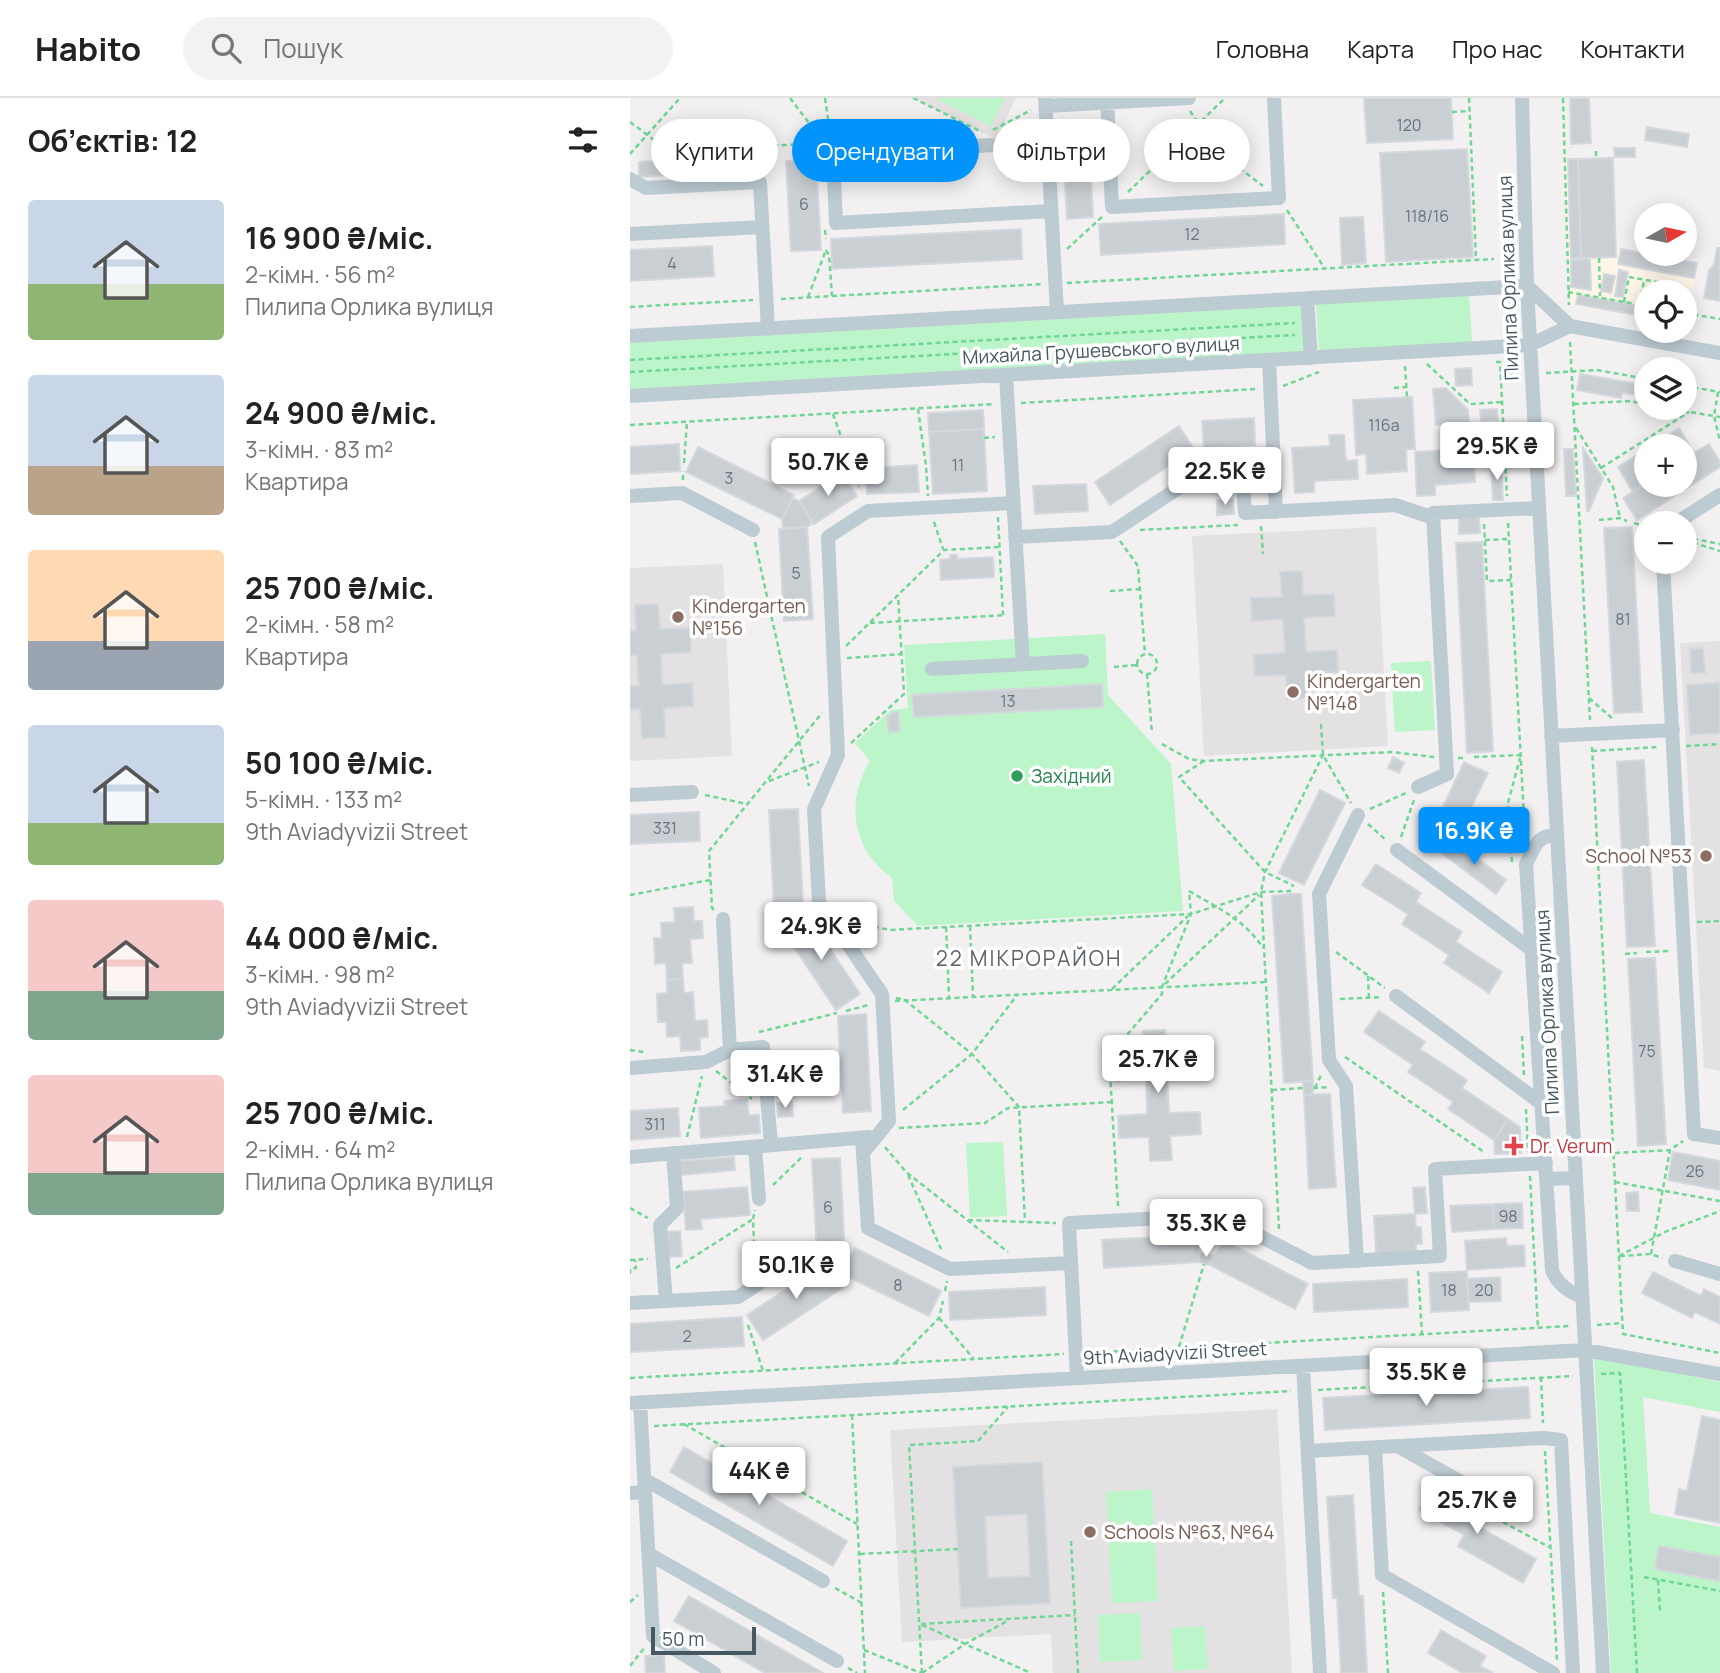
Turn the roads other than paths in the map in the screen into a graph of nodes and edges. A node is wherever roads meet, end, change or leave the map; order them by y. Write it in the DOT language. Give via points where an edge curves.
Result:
graph roads {
  1 [pos="1182,98"];
  2 [pos="1189,98"];
  3 [pos="1273,98"];
  4 [pos="1522,98"];
  5 [pos="1107,100"];
  6 [pos="1045,102"];
  7 [pos="993,145"];
  8 [pos="630,179"];
  9 [pos="1050,182"];
  10 [pos="1051,211"];
  11 [pos="762,227"];
  12 [pos="630,234"];
  13 [pos="1527,286"];
  14 [pos="1307,298"];
  15 [pos="1057,312"];
  16 [pos="768,329"];
  17 [pos="1570,334"];
  18 [pos="630,337"];
  19 [pos="1530,345"];
  20 [pos="1720,353"];
  21 [pos="1311,358"];
  22 [pos="1269,360"];
  23 [pos="1006,375"];
  24 [pos="630,396"];
  25 [pos="1720,495"];
  26 [pos="630,496"];
  27 [pos="1013,503"];
  28 [pos="1539,508"];
  29 [pos="1695,511"];
  30 [pos="1276,512"];
  31 [pos="1434,518"];
  32 [pos="753,530"];
  33 [pos="1015,537"];
  34 [pos="1664,574"];
  35 [pos="1082,661"];
  36 [pos="1023,664"];
  37 [pos="932,669"];
  38 [pos="1672,730"];
  39 [pos="1551,736"];
  40 [pos="1418,787"];
  41 [pos="692,792"];
  42 [pos="630,794"];
  43 [pos="1358,815"];
  44 [pos="1557,835"];
  45 [pos="1397,850"];
  46 [pos="723,919"];
  47 [pos="1532,950"];
  48 [pos="1396,996"];
  49 [pos="730,1050"];
  50 [pos="630,1068"];
  51 [pos="1542,1104"];
  52 [pos="875,1136"];
  53 [pos="1720,1138"];
  54 [pos="771,1145"];
  55 [pos="755,1147"];
  56 [pos="678,1153"];
  57 [pos="630,1157"];
  58 [pos="1546,1163"];
  59 [pos="1575,1178"];
  60 [pos="1547,1179"];
  61 [pos="759,1199"];
  62 [pos="797,1259"];
  63 [pos="1357,1261"];
  64 [pos="1675,1261"];
  65 [pos="1071,1262"];
  66 [pos="1720,1274"];
  67 [pos="1582,1297"];
  68 [pos="666,1301"];
  69 [pos="630,1303"];
  70 [pos="1585,1350"];
  71 [pos="1303,1366"];
  72 [pos="1720,1374"];
  73 [pos="1077,1378"];
  74 [pos="635,1402"];
  75 [pos="1398,1447"];
  76 [pos="1375,1448"];
  77 [pos="1308,1451"];
  78 [pos="640,1488"];
  79 [pos="1491,1515"];
  80 [pos="649,1554"];
  81 [pos="823,1581"];
  82 [pos="686,1656"];
  83 [pos="837,1661"];
  84 [pos="687,1673"];
  85 [pos="714,1673"];
  86 [pos="1320,1673"];
  87 [pos="1555,1673"];
  88 [pos="1573,1673"];
  89 [pos="1603,1673"];
  1 -- 2 [label="street"];
  1 -- 5 [label="street"];
  3 -- 5 [label="street" via="1279,198 1112,207"];
  4 -- 13 [label="street, Пилипа Орлика вулиця"];
  5 -- 6 [label="street"];
  7 -- 10 [label="street" via="833,154 836,223"];
  8 -- 11 [label="street" via="646,188 760,182"];
  9 -- 10 [label="street"];
  10 -- 15 [label="street"];
  11 -- 12 [label="street"];
  11 -- 16 [label="street"];
  13 -- 14 [label="street, Михайла Грушевського вулиця"];
  13 -- 17 [label="street"];
  13 -- 19 [label="street, Пилипа Орлика вулиця"];
  14 -- 15 [label="street, Михайла Грушевського вулиця"];
  14 -- 21 [label="street"];
  15 -- 16 [label="street, Михайла Грушевського вулиця"];
  16 -- 18 [label="street, Михайла Грушевського вулиця"];
  17 -- 19 [label="street, Михайла Грушевського вулиця"];
  17 -- 20 [label="street"];
  19 -- 21 [label="street, Михайла Грушевського вулиця"];
  19 -- 28 [label="street, Пилипа Орлика вулиця"];
  21 -- 22 [label="street, Михайла Грушевського вулиця"];
  22 -- 23 [label="street, Михайла Грушевського вулиця"];
  22 -- 30 [label="street"];
  23 -- 24 [label="street, Михайла Грушевського вулиця"];
  23 -- 27 [label="street"];
  25 -- 29 [label="street"];
  26 -- 32 [label="street" via="682,493"];
  27 -- 33 [label="street"];
  27 -- 52 [label="street" via="867,511 828,537 838,755 814,809 819,902 883,994"];
  28 -- 31 [label="street" via="1433,513"];
  28 -- 39 [label="street, Пилипа Орлика вулиця"];
  30 -- 31 [label="street" via="1395,505"];
  30 -- 33 [label="street" via="1245,513 1242,465 1210,467 1112,532"];
  31 -- 40 [label="street" via="1447,774"];
  33 -- 36 [label="street"];
  34 -- 38 [label="street"];
  35 -- 36 [label="street"];
  36 -- 37 [label="street"];
  38 -- 39 [label="street"];
  38 -- 53 [label="street" via="1695,1134"];
  39 -- 44 [label="street, Пилипа Орлика вулиця"];
  41 -- 42 [label="street"];
  43 -- 63 [label="street" via="1319,894 1329,1060 1346,1086"];
  44 -- 47 [label="street" via="1539,840 1526,864"];
  44 -- 59 [label="street, Пилипа Орлика вулиця"];
  45 -- 47 [label="street"];
  46 -- 49 [label="street"];
  47 -- 51 [label="street"];
  48 -- 51 [label="street"];
  49 -- 50 [label="street" via="706,1062"];
  49 -- 54 [label="street" via="763,1047"];
  51 -- 58 [label="street"];
  52 -- 54 [label="street"];
  52 -- 65 [label="street" via="868,1228 950,1269"];
  54 -- 55 [label="street"];
  55 -- 56 [label="street"];
  55 -- 61 [label="street"];
  56 -- 57 [label="street"];
  56 -- 68 [label="street" via="677,1208 660,1225"];
  58 -- 60 [label="street"];
  58 -- 63 [label="street" via="1435,1169 1440,1256"];
  59 -- 60 [label="street"];
  59 -- 67 [label="street, Пилипа Орлика вулиця"];
  60 -- 67 [label="street" via="1552,1270 1561,1284"];
  62 -- 68 [label="street" via="738,1297"];
  63 -- 65 [label="street" via="1312,1263 1219,1215 1069,1223"];
  64 -- 66 [label="street"];
  65 -- 73 [label="street"];
  67 -- 70 [label="street, Пилипа Орлика вулиця"];
  68 -- 69 [label="street"];
  70 -- 71 [label="street, 9th Aviadyvizii Street"];
  70 -- 72 [label="street, 9th Aviadyvizii Street"];
  70 -- 89 [label="street, Пилипа Орлика вулиця"];
  71 -- 73 [label="street, 9th Aviadyvizii Street"];
  71 -- 77 [label="street"];
  73 -- 74 [label="street, 9th Aviadyvizii Street"];
  74 -- 78 [label="street" via="641,1427"];
  75 -- 76 [label="street"];
  75 -- 79 [label="street" via="1490,1498"];
  75 -- 88 [label="street" via="1561,1440"];
  76 -- 77 [label="street"];
  76 -- 87 [label="street" via="1382,1575"];
  77 -- 86 [label="street"];
  78 -- 80 [label="street"];
  78 -- 81 [label="street"];
  80 -- 82 [label="street" via="653,1636"];
  80 -- 83 [label="street"];
  82 -- 84 [label="street"];
  82 -- 85 [label="street"];
}
